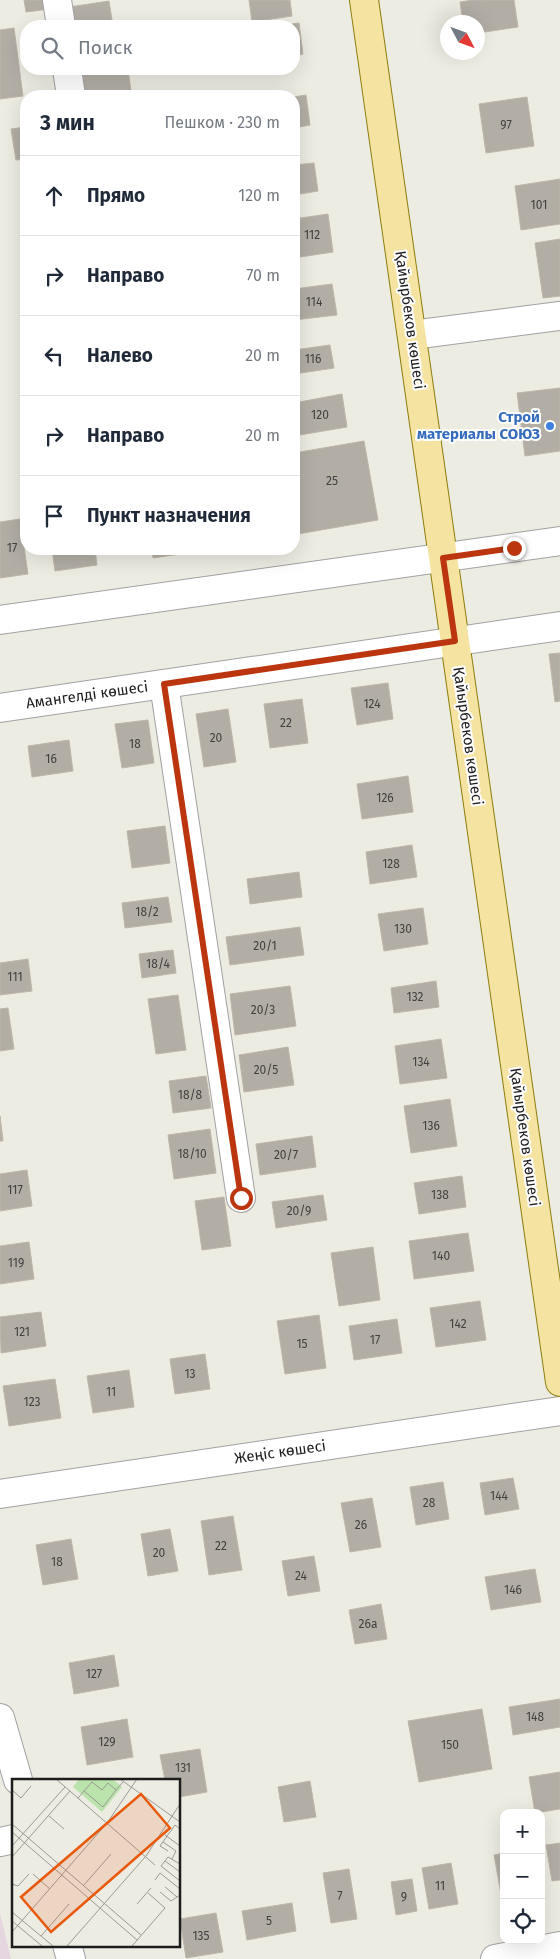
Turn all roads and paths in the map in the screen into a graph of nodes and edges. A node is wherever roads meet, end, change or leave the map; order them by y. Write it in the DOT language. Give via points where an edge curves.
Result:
graph roads {
  1 [pos="57,0"];
  2 [pos="364,0"];
  3 [pos="60,20"];
  4 [pos="68,75"];
  5 [pos="70,90"];
  6 [pos="560,316"];
  7 [pos="412,335"];
  8 [pos="560,541"];
  9 [pos="443,558"];
  10 [pos="0,620"];
  11 [pos="560,626"];
  12 [pos="455,641"];
  13 [pos="164,684"];
  14 [pos="0,708"];
  15 [pos="241,1198"];
  16 [pos="560,1382"];
  17 [pos="560,1411"];
  18 [pos="0,1494"];
  19 [pos="0,1718"];
  20 [pos="18,1779"];
  21 [pos="67,1946"];
  22 [pos="560,1946"];
  23 [pos="71,1959"];
  24 [pos="495,1959"];
  1 -- 3 [label="street"];
  2 -- 7 [label="main road, Қайырбеков көшесі"];
  4 -- 5 [label="street"];
  6 -- 7 [label="street"];
  7 -- 9 [label="main road, Қайырбеков көшесі"];
  8 -- 9 [label="street"];
  9 -- 10 [label="street"];
  9 -- 12 [label="main road, Қайырбеков көшесі"];
  11 -- 12 [label="street, Амангелді көшесі"];
  12 -- 13 [label="street, Амангелді көшесі"];
  12 -- 16 [label="main road, Қайырбеков көшесі"];
  13 -- 14 [label="street, Амангелді көшесі"];
  13 -- 15 [label="street"];
  17 -- 18 [label="street, Жеңіс көшесі"];
  19 -- 20 [label="street"];
  21 -- 23 [label="street"];
  22 -- 24 [label="street"];
}
